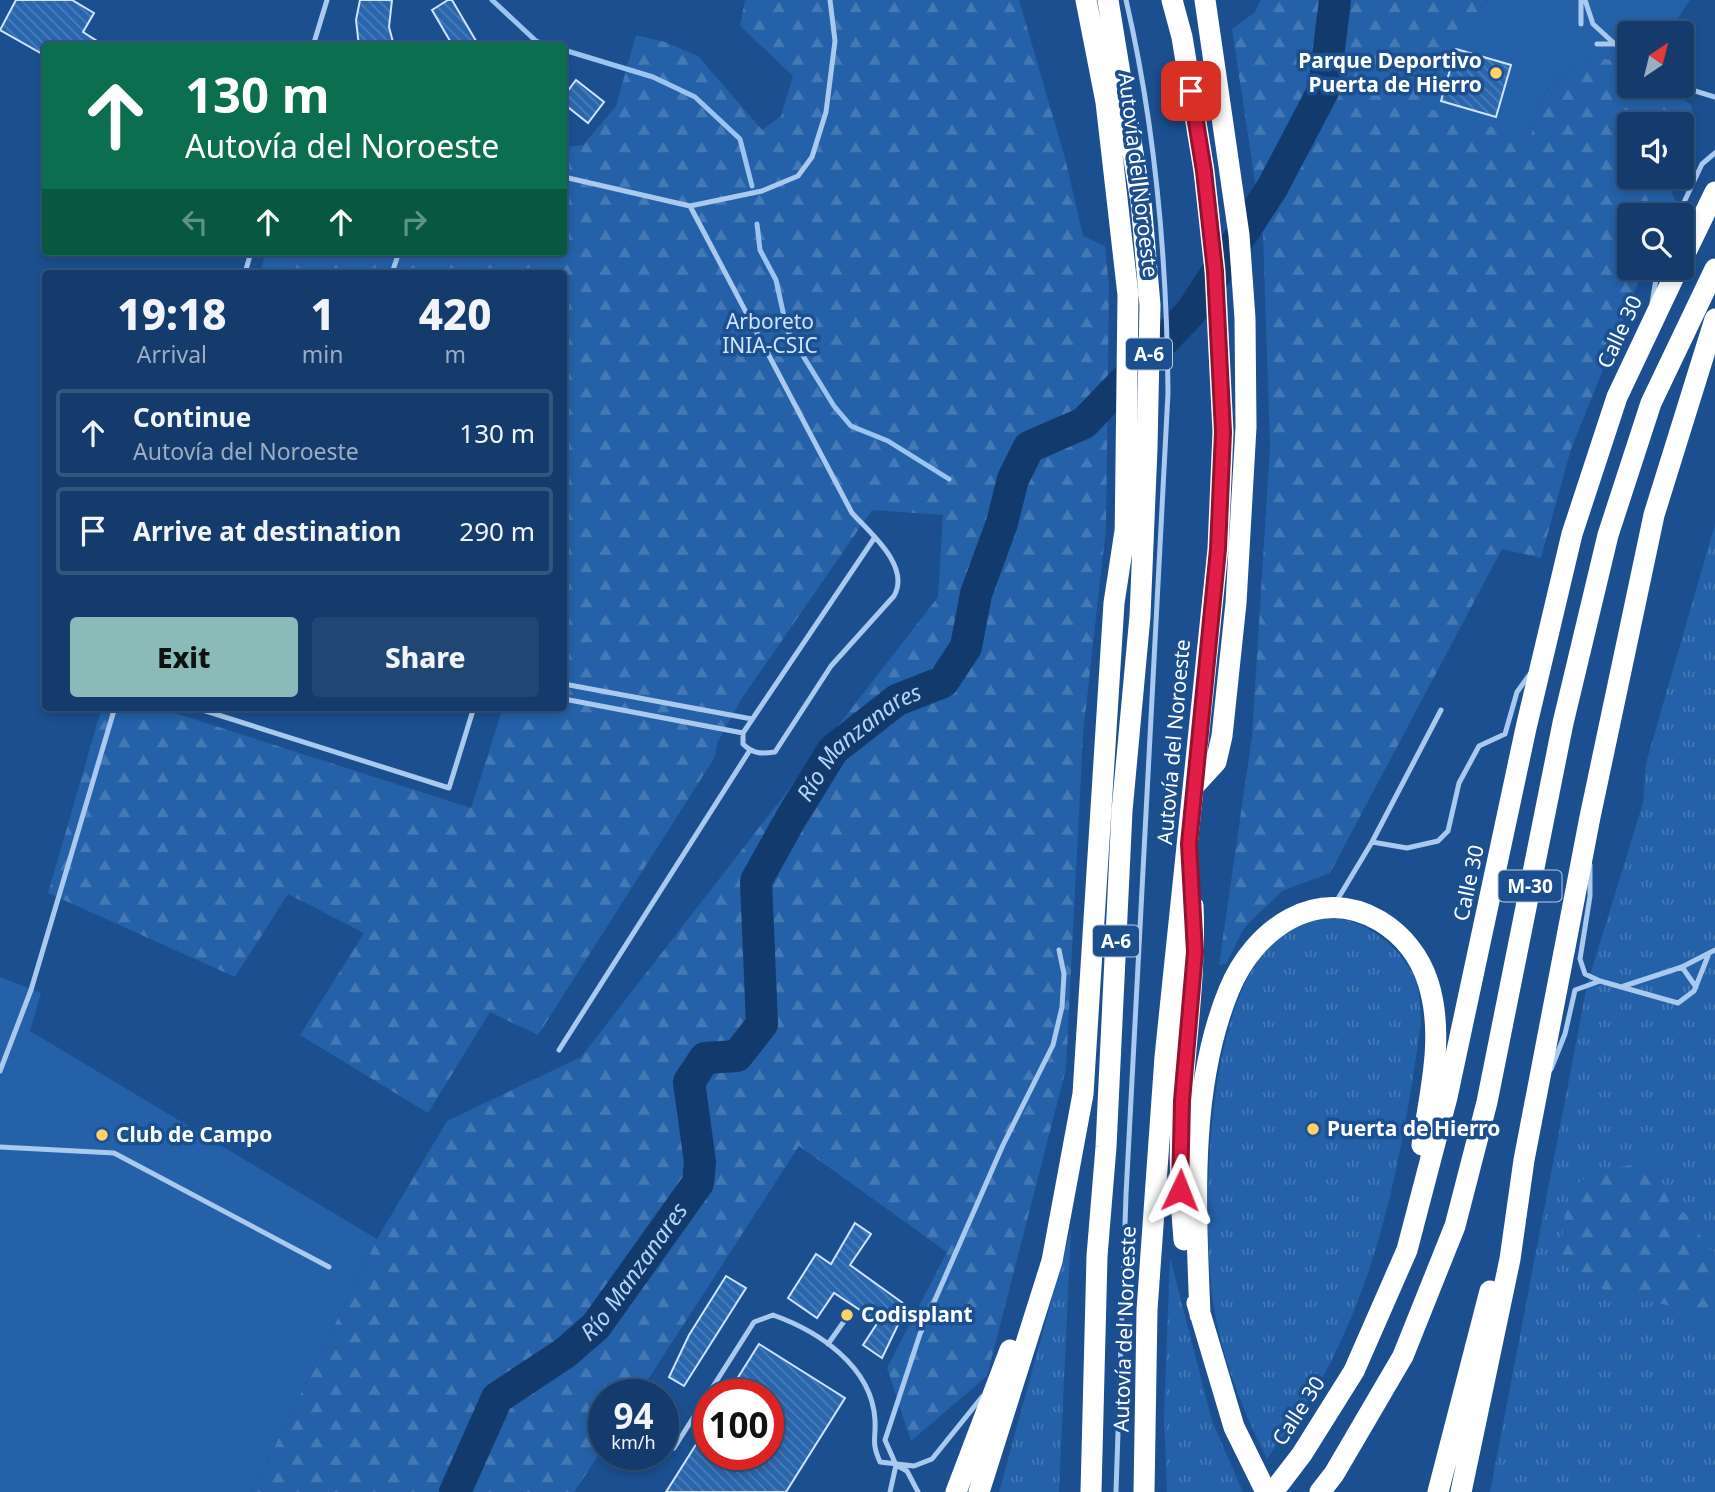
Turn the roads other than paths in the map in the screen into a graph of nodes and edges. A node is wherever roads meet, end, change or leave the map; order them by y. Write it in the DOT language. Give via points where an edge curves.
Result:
graph roads {
  1 [pos="327,0"];
  2 [pos="830,0"];
  3 [pos="1086,0"];
  4 [pos="1108,0"];
  5 [pos="1126,0"];
  6 [pos="1172,0"];
  7 [pos="1205,0"];
  8 [pos="1583,0"];
  9 [pos="1581,24"];
  10 [pos="314,42"];
  11 [pos="1597,44"];
  12 [pos="1612,44"];
  13 [pos="1617,48"];
  14 [pos="1694,91"];
  15 [pos="1715,97"];
  16 [pos="1715,153"];
  17 [pos="1137,175"];
  18 [pos="567,178"];
  19 [pos="1715,192"];
  20 [pos="1684,203"];
  21 [pos="690,206"];
  22 [pos="1694,235"];
  23 [pos="1715,269"];
  24 [pos="1656,280"];
  25 [pos="1672,280"];
  26 [pos="1715,319"];
  27 [pos="1646,335"];
  28 [pos="1144,535"];
  29 [pos="875,537"];
  30 [pos="1544,654"];
  31 [pos="567,685"];
  32 [pos="567,700"];
  33 [pos="1441,710"];
  34 [pos="115,711"];
  35 [pos="206,711"];
  36 [pos="472,711"];
  37 [pos="752,719"];
  38 [pos="743,733"];
  39 [pos="750,751"];
  40 [pos="1193,787"];
  41 [pos="1590,817"];
  42 [pos="1371,842"];
  43 [pos="1189,844"];
  44 [pos="1334,906"];
  45 [pos="1059,950"];
  46 [pos="1715,950"];
  47 [pos="1708,956"];
  48 [pos="1682,967"];
  49 [pos="1600,981"];
  50 [pos="1624,986"];
  51 [pos="1696,987"];
  52 [pos="1088,1018"];
  53 [pos="559,1051"];
  54 [pos="0,1071"];
  55 [pos="1533,1114"];
  56 [pos="0,1147"];
  57 [pos="1524,1160"];
  58 [pos="1407,1250"];
  59 [pos="329,1267"];
  60 [pos="1200,1315"];
  61 [pos="845,1320"];
  62 [pos="828,1344"];
  63 [pos="1005,1366"];
  64 [pos="679,1440"];
  65 [pos="896,1465"];
  66 [pos="890,1492"];
  67 [pos="918,1492"];
  68 [pos="956,1492"];
  69 [pos="979,1492"];
  70 [pos="1091,1492"];
  71 [pos="1116,1492"];
  72 [pos="1144,1492"];
  73 [pos="1266,1492"];
  74 [pos="1273,1492"];
  75 [pos="1320,1492"];
  76 [pos="1438,1492"];
  77 [pos="1461,1492"];
  1 -- 10 [label="lane"];
  2 -- 21 [label="lane" via="835,41 826,112 812,157 798,176 762,191"];
  3 -- 17 [label="highway, Autovía del Noroeste / A-6" via="1107,102"];
  4 -- 17 [label="highway, Autovía del Noroeste / A-6"];
  5 -- 17 [label="lane"];
  6 -- 40 [label="highway, Autovía del Noroeste" via="1204,171 1215,271 1223,432 1218,549"];
  7 -- 40 [label="highway" via="1232,169 1243,278 1246,427 1222,736 1216,762"];
  8 -- 9 [label="lane"];
  8 -- 12 [label="lane" via="1593,24"];
  11 -- 12 [label="lane"];
  12 -- 13 [label="lane"];
  14 -- 15 [label="lane"];
  16 -- 20 [label="lane" via="1702,164"];
  17 -- 28 [label="highway, Autovía del Noroeste / A-6" via="1128,295"];
  17 -- 28 [label="lane" via="1167,278 1168,393"];
  18 -- 21 [label="lane"];
  19 -- 22 [label="highway"];
  21 -- 29 [label="lane" via="852,513"];
  23 -- 75 [label="highway, M-30" via="1651,403 1608,535 1455,1226 1403,1356"];
  24 -- 27 [label="lane"];
  25 -- 27 [label="highway, Calle 30 / M-30"];
  26 -- 41 [label="highway" via="1654,515"];
  27 -- 30 [label="highway, Calle 30 / M-30" via="1617,397 1572,534"];
  28 -- 52 [label="highway" via="1114,603"];
  28 -- 70 [label="highway, Autovía del Noroeste / A-6" via="1127,606 1124,648 1129,736 1097,1256"];
  28 -- 71 [label="lane"];
  29 -- 37 [label="lane"];
  29 -- 39 [label="lane" via="899,575 894,596 831,666 775,752"];
  30 -- 42 [label="lane" via="1517,692 1505,734 1479,746 1459,783 1448,831 1438,841 1407,848"];
  30 -- 58 [label="highway, Calle 30 / M-30" via="1447,1097"];
  31 -- 37 [label="lane"];
  32 -- 38 [label="lane"];
  33 -- 42 [label="lane"];
  34 -- 54 [label="lane" via="31,990"];
  35 -- 36 [label="lane" via="449,788"];
  37 -- 38 [label="lane"];
  38 -- 39 [label="lane" via="743,744"];
  39 -- 53 [label="lane"];
  40 -- 43 [label="highway, Autovía del Noroeste"];
  41 -- 49 [label="lane" via="1590,896 1580,959 1586,974"];
  41 -- 55 [label="highway"];
  42 -- 44 [label="lane"];
  43 -- 60 [label="highway" via="1195,952 1182,1101 1180,1190 1186,1262"];
  43 -- 72 [label="highway, Autovía del Noroeste" via="1166,1057 1147,1310"];
  44 -- 58 [label="highway" via="1372,916 1405,942 1418,958 1434,1002 1437,1039"];
  44 -- 60 [label="highway" via="1298,914 1266,935 1240,968 1222,1011 1203,1097 1198,1154"];
  45 -- 65 [label="lane" via="1064,974 1062,1007 1053,1045 1003,1145 920,1334 885,1440"];
  46 -- 47 [label="lane"];
  47 -- 48 [label="lane"];
  47 -- 51 [label="lane"];
  48 -- 50 [label="lane"];
  48 -- 51 [label="lane"];
  49 -- 50 [label="lane"];
  49 -- 55 [label="lane" via="1575,990 1565,1034"];
  50 -- 51 [label="lane" via="1668,1003 1688,998"];
  52 -- 63 [label="highway" via="1064,1165"];
  52 -- 69 [label="highway" via="1083,1094 1052,1261"];
  55 -- 57 [label="highway"];
  56 -- 59 [label="lane" via="114,1153"];
  57 -- 76 [label="highway"];
  57 -- 77 [label="highway" via="1510,1259"];
  58 -- 74 [label="highway, Calle 30 / M-30" via="1354,1371"];
  60 -- 73 [label="highway" via="1234,1427"];
  61 -- 62 [label="lane"];
  62 -- 64 [label="lane" via="803,1326 773,1315 754,1322"];
  62 -- 65 [label="lane" via="858,1373 868,1393 875,1420 872,1443 880,1462"];
  63 -- 65 [label="lane" via="932,1459 914,1466"];
  63 -- 68 [label="highway"];
  65 -- 66 [label="lane"];
  65 -- 67 [label="lane" via="907,1471"];
}
